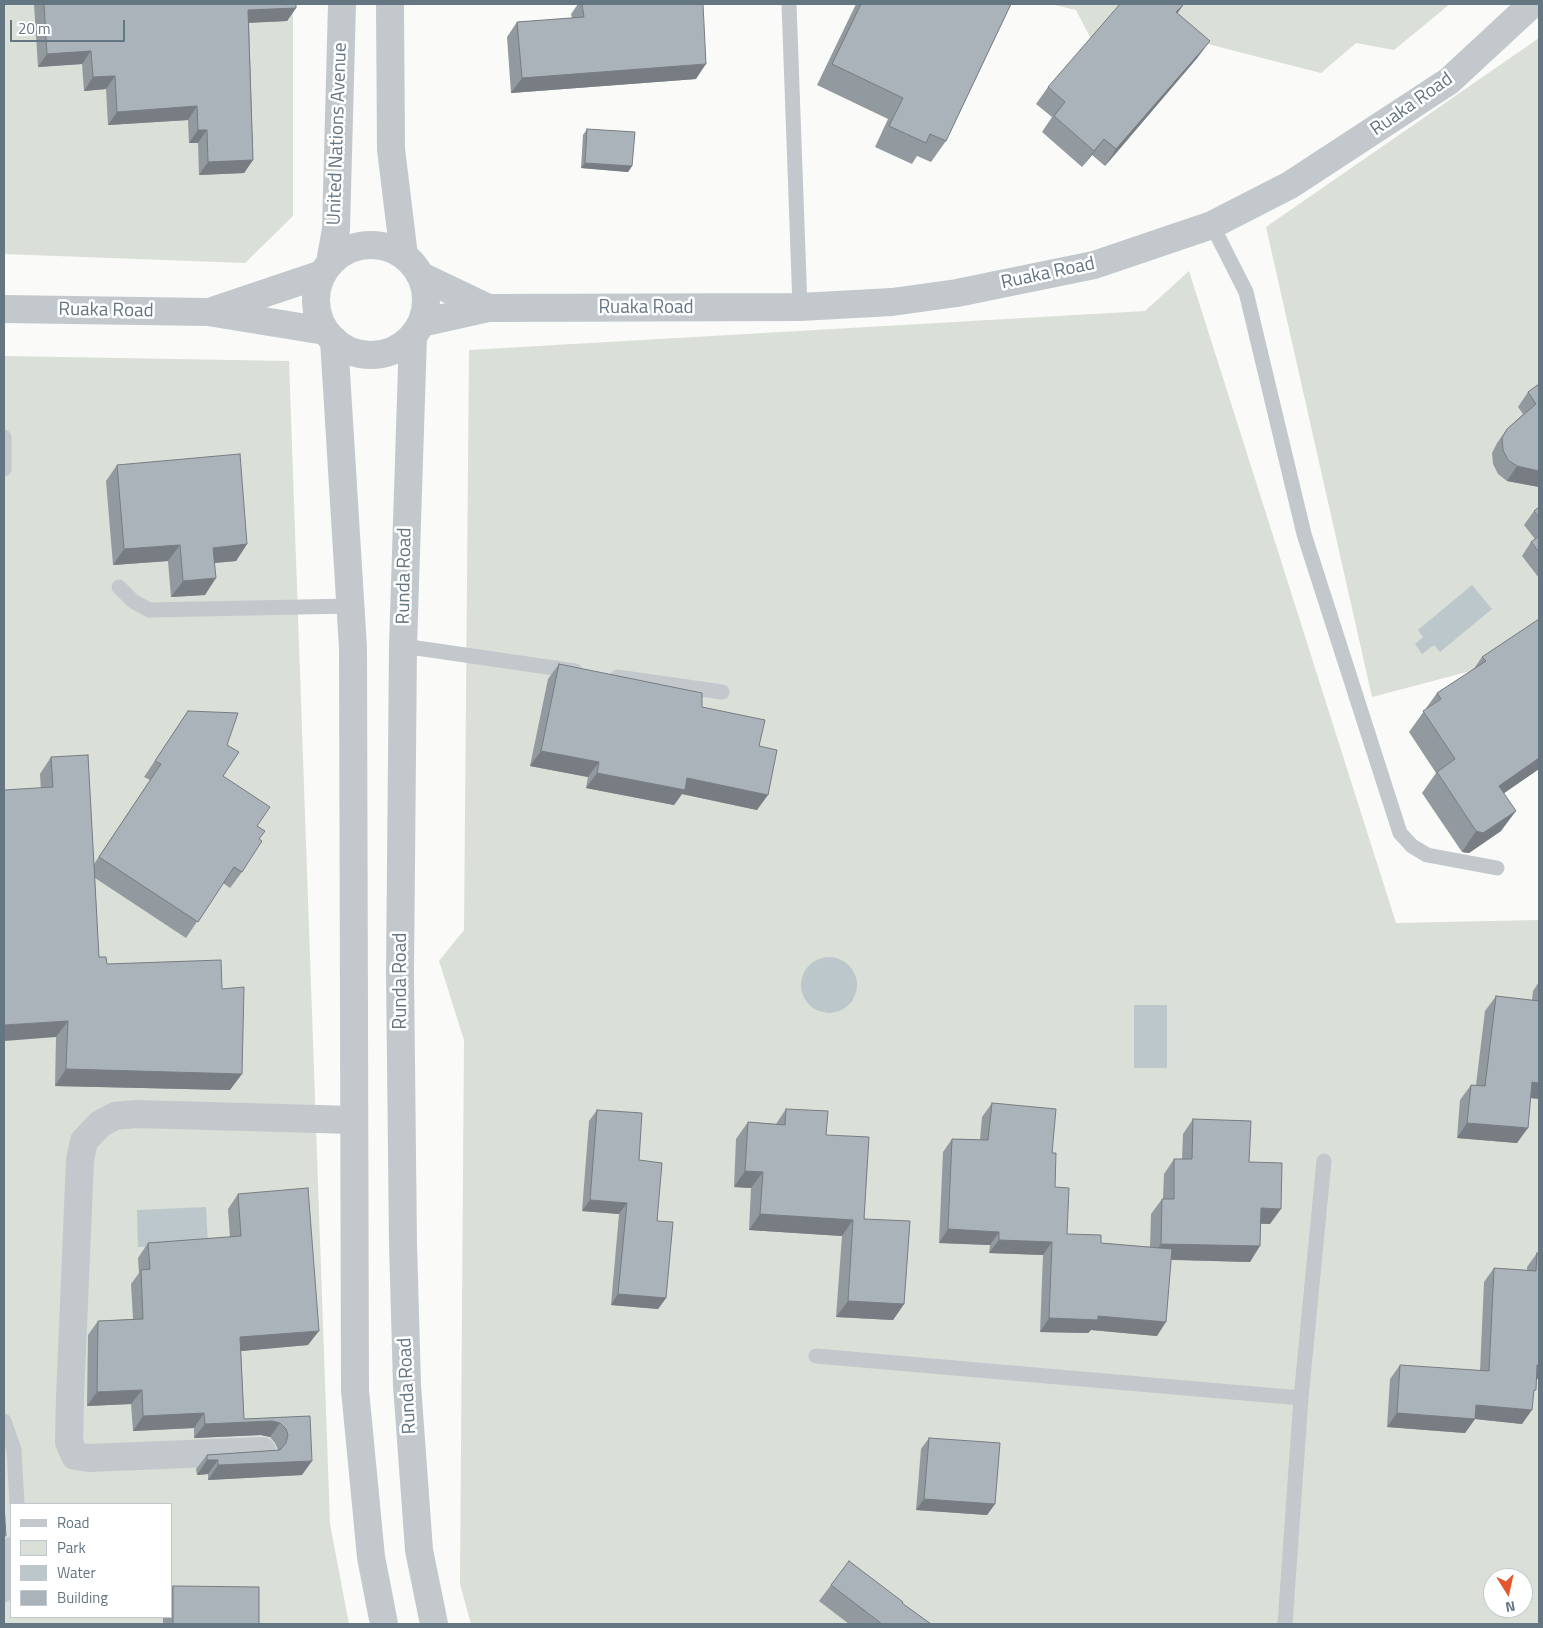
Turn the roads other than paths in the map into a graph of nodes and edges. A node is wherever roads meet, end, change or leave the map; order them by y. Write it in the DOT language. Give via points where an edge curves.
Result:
graph roads {
  1 [pos="342,4"];
  2 [pos="390,4"];
  3 [pos="790,4"];
  4 [pos="1532,4"];
  5 [pos="1212,225"];
  6 [pos="412,266"];
  7 [pos="326,268"];
  8 [pos="488,308"];
  9 [pos="800,308"];
  10 [pos="4,309"];
  11 [pos="208,312"];
  12 [pos="417,330"];
  13 [pos="330,335"];
  14 [pos="4,437"];
  15 [pos="4,469"];
  16 [pos="119,587"];
  17 [pos="352,606"];
  18 [pos="403,646"];
  19 [pos="587,673"];
  20 [pos="606,675"];
  21 [pos="722,692"];
  22 [pos="1497,868"];
  23 [pos="354,1120"];
  24 [pos="1324,1161"];
  25 [pos="816,1356"];
  26 [pos="1301,1398"];
  27 [pos="4,1421"];
  28 [pos="262,1451"];
  29 [pos="17,1503"];
  30 [pos="10,1551"];
  31 [pos="4,1595"];
  32 [pos="384,1624"];
  33 [pos="434,1624"];
  34 [pos="1285,1624"];
  1 -- 7 [label="street, United Nations Avenue" via="336,229"];
  2 -- 6 [label="street" via="391,149"];
  3 -- 9 [label="lane"];
  4 -- 5 [label="street, Ruaka Road" via="1449,82 1290,185"];
  5 -- 9 [label="street, Ruaka Road" via="1094,265 957,293 892,302"];
  5 -- 22 [label="lane" via="1246,292 1304,534 1400,834 1427,855"];
  6 -- 7 [label="street" via="376,245 351,248"];
  6 -- 8 [label="street, Ruaka Road"];
  6 -- 12 [label="street" via="426,291 426,307"];
  7 -- 11 [label="street, Ruaka Road"];
  7 -- 13 [label="street" via="316,298 318,315"];
  8 -- 9 [label="street, Ruaka Road"];
  8 -- 12 [label="street, Ruaka Road"];
  10 -- 11 [label="street, Ruaka Road"];
  11 -- 13 [label="street, Ruaka Road"];
  12 -- 13 [label="street" via="400,348 369,355 352,351"];
  12 -- 18 [label="street, Runda Road"];
  13 -- 17 [label="street"];
  14 -- 15 [label="lane"];
  16 -- 17 [label="lane" via="133,601 149,610"];
  17 -- 23 [label="street"];
  18 -- 19 [label="lane"];
  18 -- 33 [label="street, Runda Road" via="400,972 407,1386 419,1550"];
  20 -- 21 [label="lane"];
  23 -- 28 [label="street" via="136,1114 114,1116 100,1124 84,1141 80,1160 70,1398 69,1442 75,1456"];
  23 -- 32 [label="street" via="356,1390 371,1556"];
  24 -- 26 [label="lane"];
  25 -- 26 [label="lane"];
  26 -- 34 [label="lane"];
  27 -- 29 [label="lane" via="14,1450"];
  30 -- 31 [label="lane"];
}
